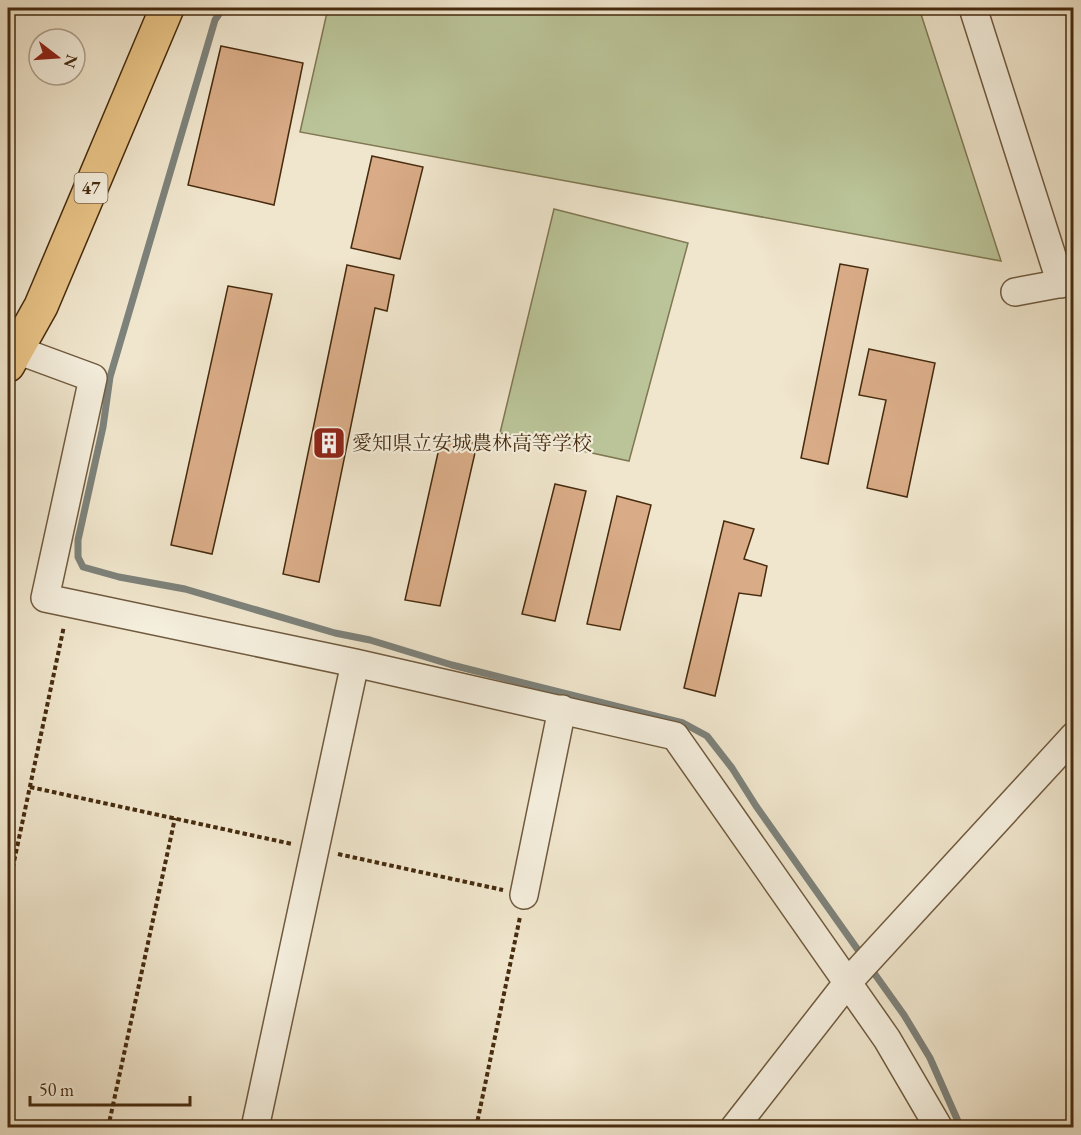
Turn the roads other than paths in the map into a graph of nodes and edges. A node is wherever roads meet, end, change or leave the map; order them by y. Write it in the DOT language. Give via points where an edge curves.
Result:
graph roads {
  1 [pos="167,8"];
  2 [pos="973,8"];
  3 [pos="1067,283"];
  4 [pos="1015,292"];
  5 [pos="12,358"];
  6 [pos="355,663"];
  7 [pos="562,709"];
  8 [pos="1074,736"];
  9 [pos="524,895"];
  10 [pos="848,982"];
  11 [pos="255,1128"];
  12 [pos="734,1128"];
  13 [pos="939,1128"];
  1 -- 5 [label="main road, 47" via="41,306"];
  2 -- 3 [label="street"];
  3 -- 4 [label="street"];
  5 -- 6 [label="street" via="93,378 45,598"];
  6 -- 7 [label="street"];
  6 -- 11 [label="street"];
  7 -- 9 [label="street"];
  7 -- 10 [label="street" via="675,736"];
  8 -- 10 [label="street"];
  10 -- 12 [label="street"];
  10 -- 13 [label="street"];
}
